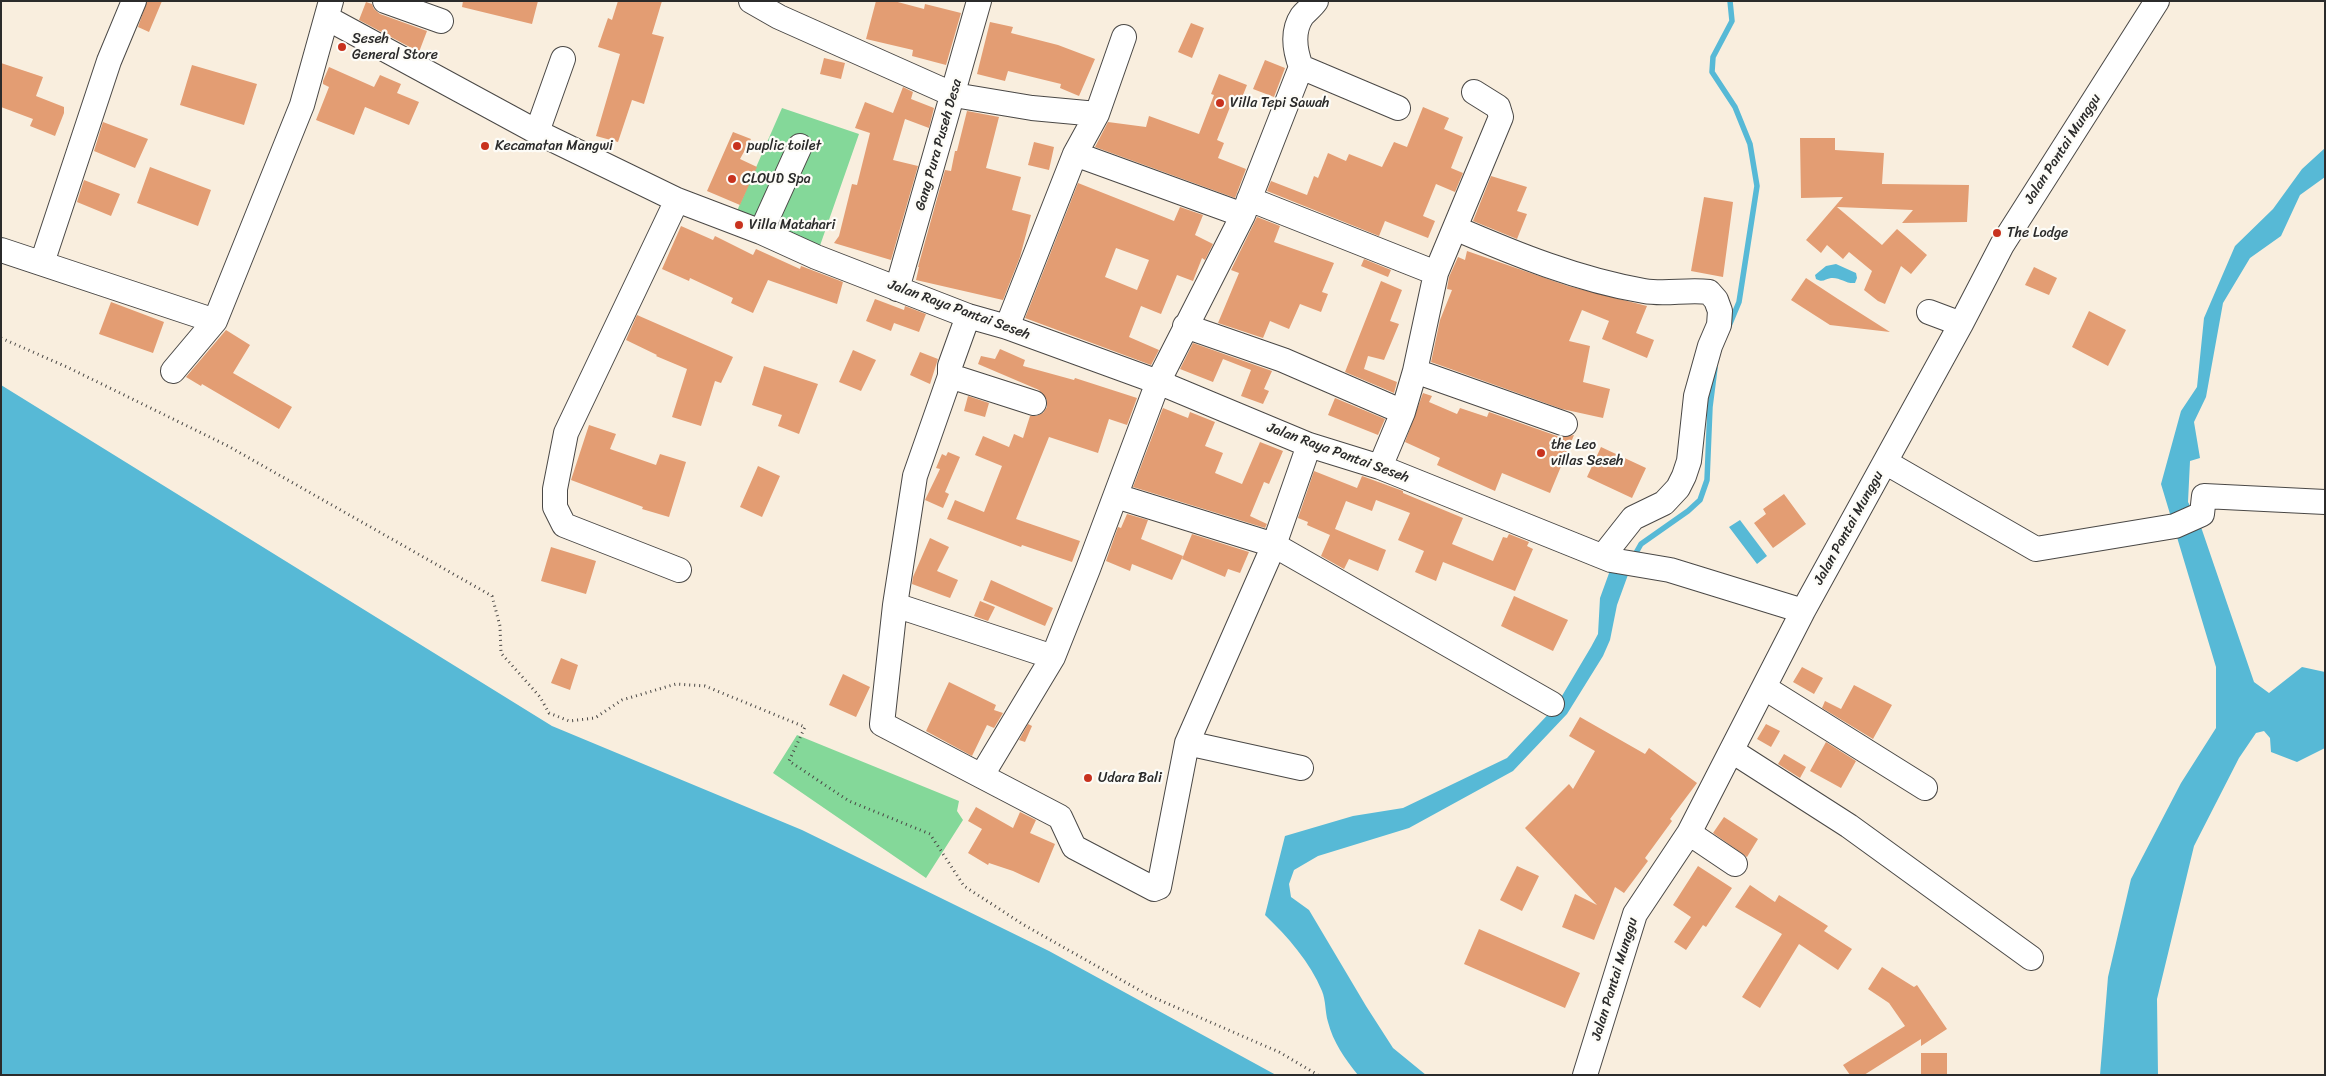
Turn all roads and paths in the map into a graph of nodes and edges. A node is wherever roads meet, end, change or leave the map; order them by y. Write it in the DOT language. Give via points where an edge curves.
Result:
graph roads {
  1 [pos="134,1"];
  2 [pos="385,1"];
  3 [pos="751,1"];
  4 [pos="979,1"];
  5 [pos="1316,1"];
  6 [pos="2157,1"];
  7 [pos="329,10"];
  8 [pos="441,21"];
  9 [pos="1124,37"];
  10 [pos="562,59"];
  11 [pos="1301,67"];
  12 [pos="1474,92"];
  13 [pos="954,95"];
  14 [pos="1398,108"];
  15 [pos="1097,114"];
  16 [pos="537,132"];
  17 [pos="800,146"];
  18 [pos="1075,154"];
  19 [pos="677,200"];
  20 [pos="1246,207"];
  21 [pos="1455,228"];
  22 [pos="761,232"];
  23 [pos="1,250"];
  24 [pos="42,263"];
  25 [pos="1436,273"];
  26 [pos="898,289"];
  27 [pos="1929,312"];
  28 [pos="974,318"];
  29 [pos="215,321"];
  30 [pos="1961,324"];
  31 [pos="1186,326"];
  32 [pos="1007,327"];
  33 [pos="1,338"];
  34 [pos="173,371"];
  35 [pos="1415,371"];
  36 [pos="950,376"];
  37 [pos="1158,382"];
  38 [pos="1034,402"];
  39 [pos="1403,412"];
  40 [pos="1565,424"];
  41 [pos="1309,445"];
  42 [pos="1885,462"];
  43 [pos="1380,467"];
  44 [pos="1116,496"];
  45 [pos="2325,502"];
  46 [pos="1274,545"];
  47 [pos="1607,558"];
  48 [pos="679,570"];
  49 [pos="895,605"];
  50 [pos="1803,611"];
  51 [pos="1053,657"];
  52 [pos="1765,688"];
  53 [pos="1552,704"];
  54 [pos="1187,743"];
  55 [pos="1732,751"];
  56 [pos="1301,768"];
  57 [pos="982,775"];
  58 [pos="1925,788"];
  59 [pos="1689,833"];
  60 [pos="1735,864"];
  61 [pos="2031,958"];
  62 [pos="1318,1075"];
  63 [pos="1585,1075"];
  1 -- 24 [label="street" via="109,61"];
  2 -- 8 [label="street"];
  3 -- 13 [label="street" via="779,17"];
  4 -- 13 [label="street, Gang Pura Puseh Desa"];
  5 -- 11 [label="street" via="1302,17 1296,35"];
  6 -- 30 [label="street, Jalan Pantai Munggu" via="2002,245"];
  7 -- 16 [label="street, Jalan Raya Pantai Seseh"];
  7 -- 29 [label="street" via="302,105"];
  9 -- 15 [label="street"];
  10 -- 16 [label="street"];
  11 -- 14 [label="street"];
  11 -- 20 [label="street"];
  12 -- 21 [label="street" via="1498,107 1501,117"];
  13 -- 15 [label="street" via="1032,108"];
  13 -- 26 [label="street, Gang Pura Puseh Desa"];
  15 -- 18 [label="street"];
  16 -- 19 [label="street, Jalan Raya Pantai Seseh"];
  17 -- 22 [label="street"];
  18 -- 20 [label="street"];
  18 -- 32 [label="street"];
  19 -- 22 [label="street, Jalan Raya Pantai Seseh"];
  19 -- 48 [label="street" via="566,434 555,489 555,507 564,525"];
  20 -- 25 [label="street"];
  20 -- 31 [label="street"];
  21 -- 25 [label="street"];
  21 -- 47 [label="street" via="1518,255 1596,279 1644,291 1709,292 1716,300 1720,311 1719,325 1696,396 1689,461 1684,476 1664,503 1633,518"];
  22 -- 26 [label="street, Jalan Raya Pantai Seseh"];
  23 -- 24 [label="street"];
  24 -- 29 [label="street"];
  25 -- 35 [label="street"];
  26 -- 28 [label="street, Jalan Raya Pantai Seseh"];
  27 -- 30 [label="street"];
  28 -- 32 [label="street, Jalan Raya Pantai Seseh"];
  28 -- 36 [label="street" via="950,366"];
  29 -- 34 [label="street"];
  30 -- 42 [label="street, Jalan Pantai Munggu"];
  31 -- 37 [label="street"];
  31 -- 39 [label="street" via="1282,360"];
  32 -- 37 [label="street, Jalan Raya Pantai Seseh"];
  33 -- 62 [label="path" via="66,366 228,446 492,596 500,626 501,653 540,697 549,713 569,721 595,718 622,700 676,684 705,686 804,727 789,761 849,801 930,834 964,886 1024,925 1148,995 1279,1052"];
  35 -- 39 [label="street"];
  35 -- 40 [label="street"];
  36 -- 38 [label="street"];
  36 -- 49 [label="street" via="915,476"];
  37 -- 41 [label="street, Jalan Raya Pantai Seseh"];
  37 -- 44 [label="street"];
  39 -- 43 [label="street"];
  41 -- 43 [label="street, Jalan Raya Pantai Seseh"];
  41 -- 46 [label="street"];
  42 -- 45 [label="street" via="2036,550 2185,522 2202,514 2204,496"];
  42 -- 50 [label="street, Jalan Pantai Munggu"];
  43 -- 47 [label="street, Jalan Raya Pantai Seseh"];
  44 -- 46 [label="street"];
  44 -- 51 [label="street"];
  46 -- 53 [label="street"];
  46 -- 54 [label="street"];
  47 -- 50 [label="street, Jalan Raya Pantai Seseh" via="1670,570"];
  49 -- 51 [label="street"];
  49 -- 57 [label="street" via="882,724"];
  50 -- 52 [label="street, Jalan Pantai Munggu"];
  51 -- 57 [label="street"];
  52 -- 55 [label="street, Jalan Pantai Munggu"];
  52 -- 58 [label="street"];
  54 -- 56 [label="street"];
  54 -- 57 [label="street" via="1157,889 1074,846 1060,817"];
  55 -- 59 [label="street, Jalan Pantai Munggu"];
  55 -- 61 [label="street" via="1849,826"];
  59 -- 60 [label="street"];
  59 -- 63 [label="street, Jalan Pantai Munggu" via="1635,914"];
}
